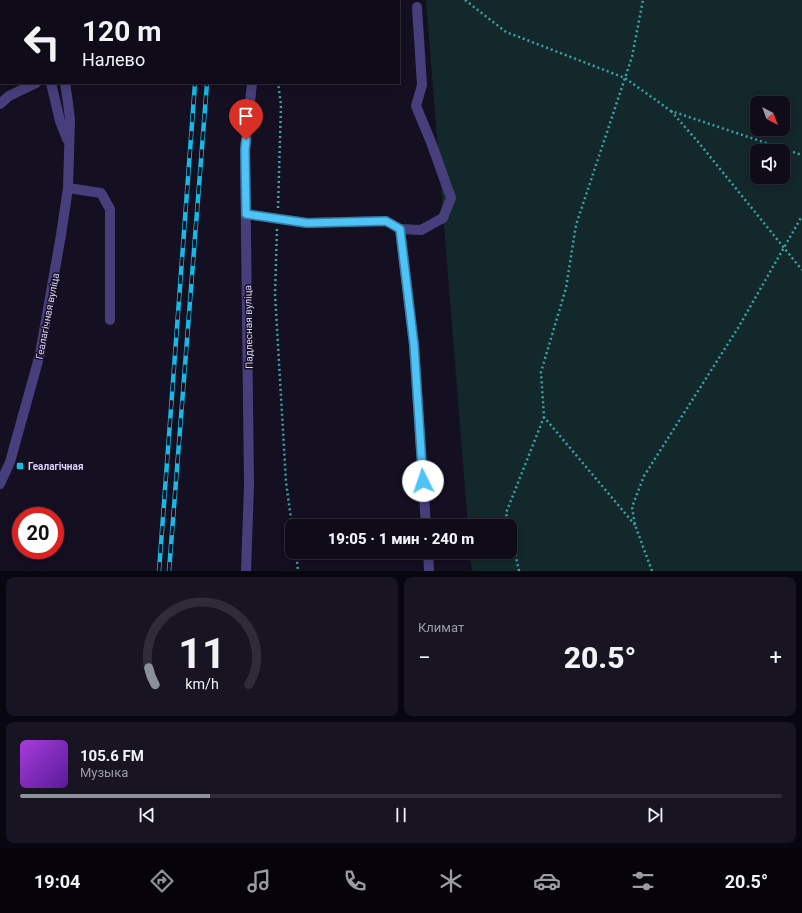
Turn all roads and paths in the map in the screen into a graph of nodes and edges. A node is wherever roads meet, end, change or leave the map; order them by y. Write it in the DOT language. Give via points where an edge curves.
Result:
graph roads {
  1 [pos="466,0"];
  2 [pos="643,0"];
  3 [pos="417,7"];
  4 [pos="625,78"];
  5 [pos="34,84"];
  6 [pos="51,84"];
  7 [pos="65,84"];
  8 [pos="252,84"];
  9 [pos="278,84"];
  10 [pos="0,104"];
  11 [pos="671,111"];
  12 [pos="69,143"];
  13 [pos="802,155"];
  14 [pos="68,188"];
  15 [pos="246,214"];
  16 [pos="802,216"];
  17 [pos="277,219"];
  18 [pos="400,229"];
  19 [pos="784,247"];
  20 [pos="802,270"];
  21 [pos="110,320"];
  22 [pos="544,417"];
  23 [pos="0,484"];
  24 [pos="291,519"];
  25 [pos="426,519"];
  26 [pos="507,519"];
  27 [pos="635,525"];
  28 [pos="297,559"];
  29 [pos="428,559"];
  30 [pos="516,559"];
  31 [pos="246,571"];
  32 [pos="298,571"];
  33 [pos="429,571"];
  34 [pos="519,571"];
  35 [pos="652,571"];
  1 -- 4 [label="path" via="506,32"];
  2 -- 4 [label="path" via="632,57"];
  3 -- 18 [label="street" via="422,85 416,106 450,198 443,218 421,230"];
  4 -- 11 [label="path"];
  4 -- 22 [label="path" via="576,225 566,288 541,372"];
  5 -- 10 [label="street" via="9,96"];
  6 -- 12 [label="street, Геалагічная вуліца" via="60,121"];
  7 -- 12 [label="street, Геалагічная вуліца" via="70,120"];
  8 -- 15 [label="street, Падлесная вуліца" via="245,150"];
  9 -- 17 [label="path" via="281,105"];
  11 -- 13 [label="path"];
  11 -- 19 [label="path"];
  12 -- 14 [label="street, Геалагічная вуліца"];
  14 -- 21 [label="street" via="101,193 110,209"];
  14 -- 23 [label="street, Геалагічная вуліца" via="40,354 10,462"];
  15 -- 17 [label="street"];
  15 -- 31 [label="street, Падлесная вуліца" via="249,486"];
  16 -- 19 [label="path"];
  17 -- 18 [label="street" via="307,223 386,221"];
  17 -- 24 [label="path" via="275,294 286,482"];
  18 -- 25 [label="street" via="414,345"];
  19 -- 20 [label="path"];
  19 -- 27 [label="path" via="738,328 644,476 632,507"];
  22 -- 26 [label="path" via="506,513"];
  22 -- 27 [label="path"];
  27 -- 35 [label="path"];
  28 -- 32 [label="path"];
  29 -- 33 [label="street"];
  30 -- 34 [label="path"];
}
